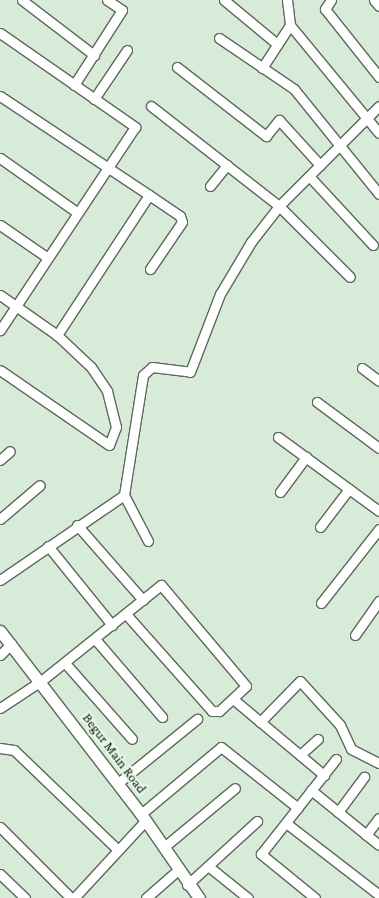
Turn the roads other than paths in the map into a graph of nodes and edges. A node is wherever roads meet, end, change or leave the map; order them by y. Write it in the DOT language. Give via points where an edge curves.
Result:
graph roads {
  1 [pos="22,0"];
  2 [pos="224,0"];
  3 [pos="287,0"];
  4 [pos="332,0"];
  5 [pos="374,0"];
  6 [pos="111,1"];
  7 [pos="379,6"];
  8 [pos="290,24"];
  9 [pos="0,34"];
  10 [pos="219,38"];
  11 [pos="278,44"];
  12 [pos="127,50"];
  13 [pos="94,55"];
  14 [pos="177,67"];
  15 [pos="262,68"];
  16 [pos="379,77"];
  17 [pos="74,85"];
  18 [pos="0,96"];
  19 [pos="94,99"];
  20 [pos="151,106"];
  21 [pos="379,106"];
  22 [pos="367,118"];
  23 [pos="379,133"];
  24 [pos="339,146"];
  25 [pos="0,158"];
  26 [pos="227,165"];
  27 [pos="320,165"];
  28 [pos="108,167"];
  29 [pos="309,176"];
  30 [pos="210,186"];
  31 [pos="379,194"];
  32 [pos="149,195"];
  33 [pos="279,206"];
  34 [pos="78,213"];
  35 [pos="0,225"];
  36 [pos="372,245"];
  37 [pos="48,258"];
  38 [pos="150,269"];
  39 [pos="350,277"];
  40 [pos="0,295"];
  41 [pos="14,308"];
  42 [pos="0,313"];
  43 [pos="0,330"];
  44 [pos="57,335"];
  45 [pos="362,368"];
  46 [pos="0,370"];
  47 [pos="379,381"];
  48 [pos="317,402"];
  49 [pos="278,437"];
  50 [pos="379,448"];
  51 [pos="10,451"];
  52 [pos="306,457"];
  53 [pos="0,460"];
  54 [pos="40,485"];
  55 [pos="349,489"];
  56 [pos="280,492"];
  57 [pos="124,496"];
  58 [pos="379,511"];
  59 [pos="0,519"];
  60 [pos="77,525"];
  61 [pos="320,527"];
  62 [pos="379,529"];
  63 [pos="148,541"];
  64 [pos="48,546"];
  65 [pos="0,580"];
  66 [pos="143,600"];
  67 [pos="379,601"];
  68 [pos="321,603"];
  69 [pos="126,614"];
  70 [pos="112,626"];
  71 [pos="0,631"];
  72 [pos="355,635"];
  73 [pos="95,639"];
  74 [pos="11,644"];
  75 [pos="0,655"];
  76 [pos="65,663"];
  77 [pos="42,681"];
  78 [pos="233,699"];
  79 [pos="0,708"];
  80 [pos="162,717"];
  81 [pos="197,719"];
  82 [pos="260,722"];
  83 [pos="132,739"];
  84 [pos="318,740"];
  85 [pos="0,748"];
  86 [pos="300,755"];
  87 [pos="336,759"];
  88 [pos="379,763"];
  89 [pos="324,775"];
  90 [pos="364,777"];
  91 [pos="118,783"];
  92 [pos="235,788"];
  93 [pos="312,790"];
  94 [pos="298,808"];
  95 [pos="338,812"];
  96 [pos="143,817"];
  97 [pos="379,818"];
  98 [pos="257,821"];
  99 [pos="286,823"];
  100 [pos="0,827"];
  101 [pos="366,835"];
  102 [pos="379,845"];
  103 [pos="164,847"];
  104 [pos="118,850"];
  105 [pos="208,866"];
  106 [pos="178,870"];
  107 [pos="0,874"];
  108 [pos="187,885"];
  109 [pos="379,895"];
  110 [pos="25,898"];
  111 [pos="73,898"];
  112 [pos="146,898"];
  113 [pos="199,898"];
  114 [pos="248,898"];
  115 [pos="315,898"];
  1 -- 13 [label="street"];
  2 -- 11 [label="street"];
  3 -- 8 [label="street"];
  4 -- 16 [label="street" via="325,9"];
  5 -- 7 [label="street"];
  6 -- 13 [label="street" via="122,10"];
  8 -- 11 [label="street"];
  8 -- 22 [label="street"];
  9 -- 17 [label="street"];
  10 -- 15 [label="street"];
  11 -- 15 [label="street"];
  12 -- 19 [label="street"];
  13 -- 17 [label="street"];
  14 -- 27 [label="street" via="266,136 279,120"];
  15 -- 24 [label="street" via="294,89"];
  17 -- 19 [label="street"];
  18 -- 28 [label="street"];
  19 -- 28 [label="street" via="135,127"];
  20 -- 26 [label="street"];
  21 -- 22 [label="street"];
  22 -- 23 [label="street"];
  22 -- 24 [label="street"];
  24 -- 27 [label="street"];
  24 -- 31 [label="street"];
  25 -- 34 [label="street"];
  26 -- 30 [label="street"];
  26 -- 33 [label="street"];
  27 -- 29 [label="street"];
  28 -- 32 [label="street"];
  28 -- 34 [label="street"];
  29 -- 33 [label="street"];
  29 -- 36 [label="street"];
  32 -- 38 [label="street" via="180,216 182,222"];
  32 -- 44 [label="street"];
  33 -- 39 [label="street"];
  33 -- 57 [label="street" via="220,294 190,372 152,366 143,375"];
  34 -- 37 [label="street"];
  35 -- 37 [label="street"];
  37 -- 41 [label="street"];
  40 -- 41 [label="street"];
  41 -- 42 [label="street"];
  41 -- 43 [label="street"];
  41 -- 44 [label="street"];
  44 -- 46 [label="street" via="91,367 107,392 116,427 109,445"];
  45 -- 47 [label="street"];
  48 -- 50 [label="street"];
  49 -- 52 [label="street"];
  51 -- 53 [label="street"];
  52 -- 55 [label="street"];
  52 -- 56 [label="street"];
  54 -- 59 [label="street"];
  55 -- 58 [label="street"];
  55 -- 61 [label="street"];
  57 -- 60 [label="street"];
  57 -- 63 [label="street"];
  60 -- 64 [label="street"];
  60 -- 66 [label="street"];
  62 -- 68 [label="street"];
  64 -- 65 [label="street"];
  64 -- 70 [label="street"];
  66 -- 69 [label="street"];
  66 -- 78 [label="street" via="161,584 246,686"];
  67 -- 72 [label="street"];
  69 -- 70 [label="street"];
  69 -- 78 [label="street" via="208,709 215,713"];
  70 -- 73 [label="street"];
  71 -- 74 [label="street, Begur Main Road"];
  73 -- 76 [label="street"];
  73 -- 80 [label="street"];
  74 -- 75 [label="street"];
  74 -- 77 [label="street, Begur Main Road"];
  76 -- 77 [label="street"];
  76 -- 83 [label="street"];
  77 -- 79 [label="street"];
  77 -- 91 [label="street, Begur Main Road"];
  78 -- 82 [label="street"];
  81 -- 91 [label="street"];
  82 -- 86 [label="street"];
  82 -- 88 [label="street" via="300,681 340,725 351,749"];
  84 -- 86 [label="street"];
  85 -- 104 [label="street" via="14,750"];
  86 -- 89 [label="street"];
  87 -- 89 [label="street"];
  89 -- 93 [label="street"];
  90 -- 95 [label="street"];
  91 -- 96 [label="street, Begur Main Road"];
  92 -- 103 [label="street"];
  93 -- 94 [label="street"];
  93 -- 95 [label="street"];
  94 -- 96 [label="street" via="221,747"];
  94 -- 99 [label="street"];
  95 -- 101 [label="street"];
  96 -- 103 [label="street, Begur Main Road"];
  96 -- 104 [label="street"];
  97 -- 101 [label="street"];
  98 -- 105 [label="street"];
  99 -- 109 [label="street"];
  99 -- 115 [label="street" via="261,854"];
  100 -- 111 [label="street"];
  101 -- 102 [label="street"];
  103 -- 106 [label="street, Begur Main Road"];
  104 -- 111 [label="street"];
  105 -- 108 [label="street"];
  105 -- 114 [label="street"];
  106 -- 108 [label="street, Begur Main Road"];
  106 -- 112 [label="street"];
  107 -- 110 [label="street"];
  108 -- 113 [label="street, Begur Main Road"];
}
